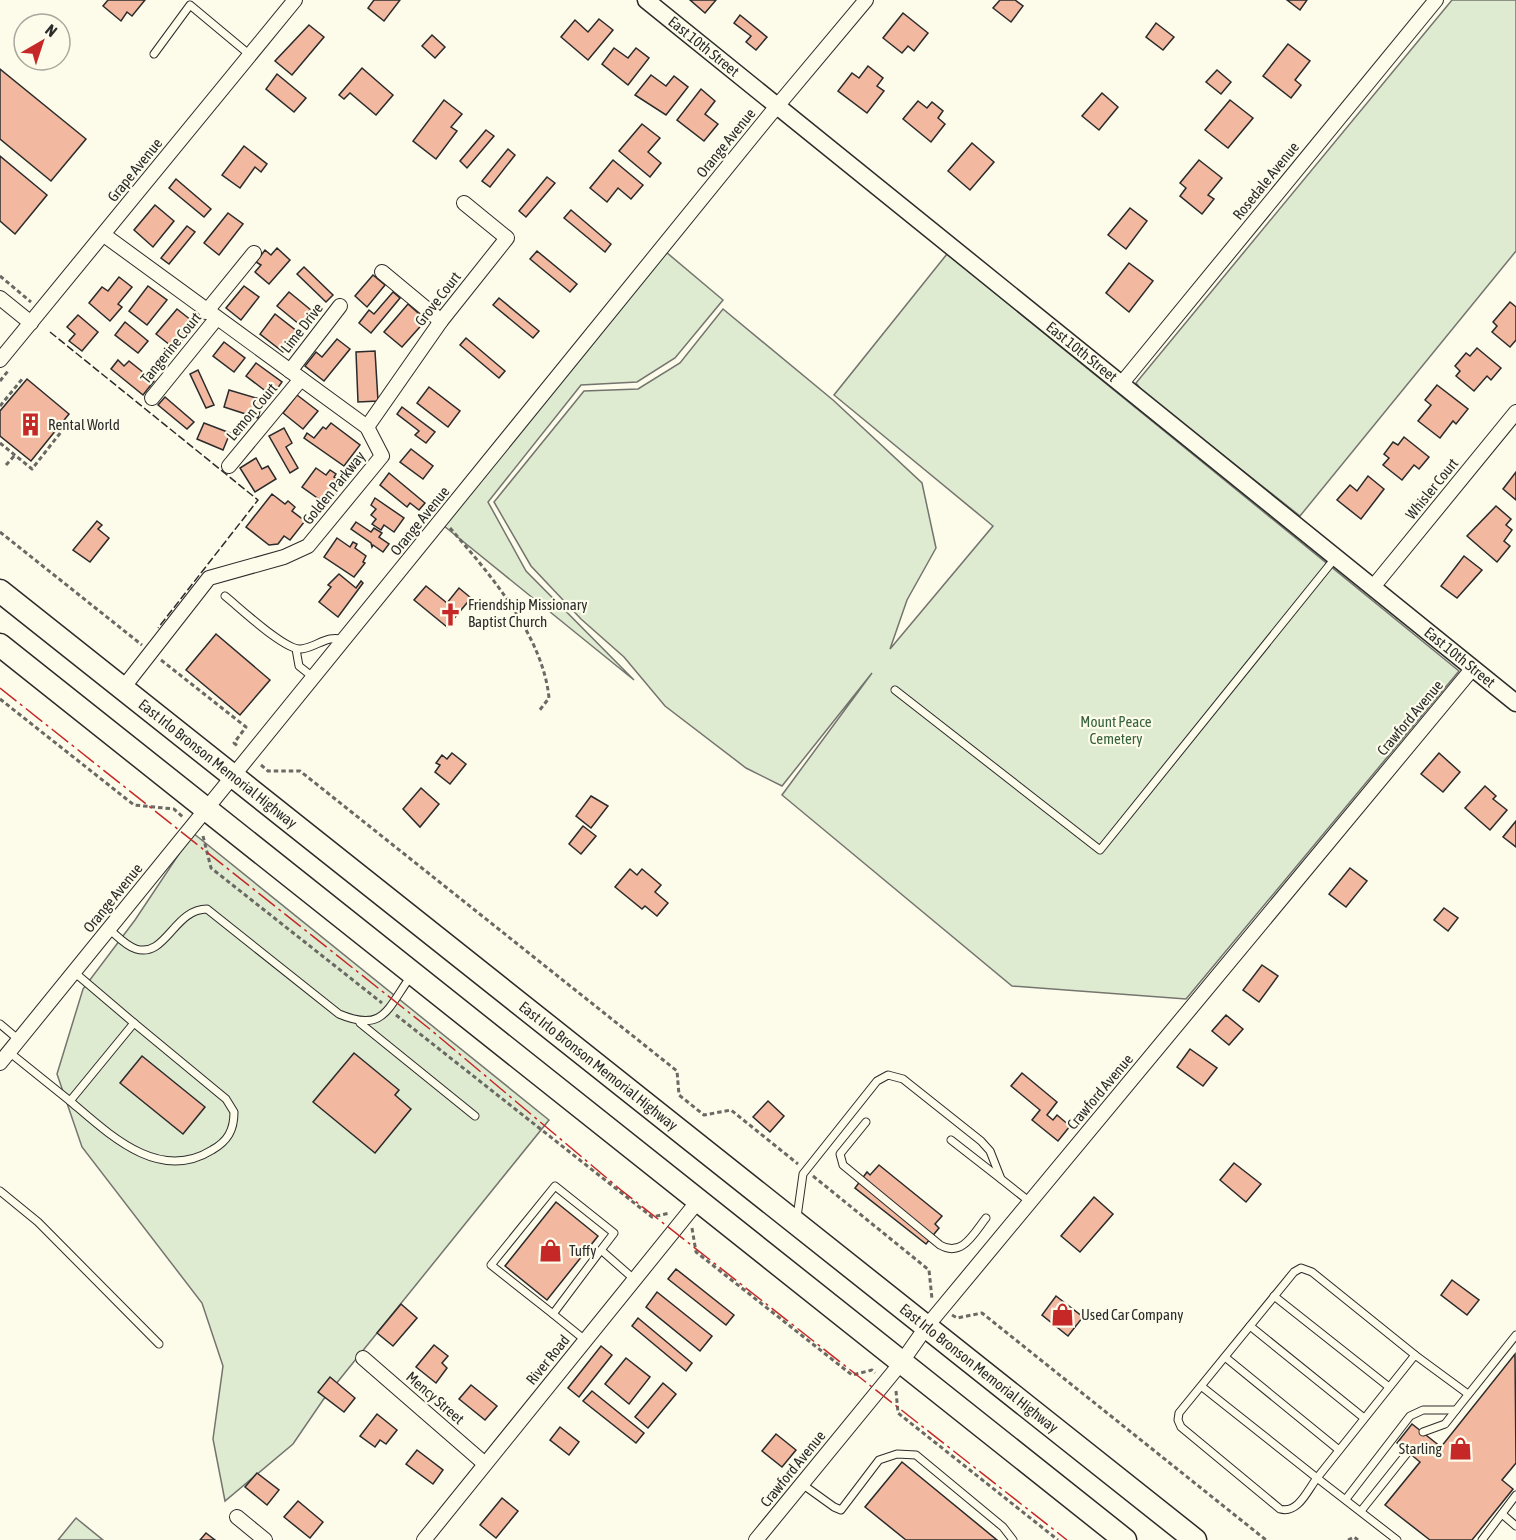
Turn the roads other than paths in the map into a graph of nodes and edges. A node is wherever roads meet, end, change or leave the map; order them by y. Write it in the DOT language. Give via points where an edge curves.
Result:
graph roads {
  1 [pos="295,0"];
  2 [pos="646,0"];
  3 [pos="866,0"];
  4 [pos="1436,0"];
  5 [pos="154,54"];
  6 [pos="250,55"];
  7 [pos="779,107"];
  8 [pos="464,203"];
  9 [pos="104,235"];
  10 [pos="254,253"];
  11 [pos="382,272"];
  12 [pos="0,298"];
  13 [pos="340,306"];
  14 [pos="211,316"];
  15 [pos="441,321"];
  16 [pos="31,323"];
  17 [pos="0,360"];
  18 [pos="290,371"];
  19 [pos="302,380"];
  20 [pos="1122,383"];
  21 [pos="152,398"];
  22 [pos="1516,412"];
  23 [pos="367,427"];
  24 [pos="229,466"];
  25 [pos="1336,557"];
  26 [pos="1373,587"];
  27 [pos="0,591"];
  28 [pos="225,596"];
  29 [pos="345,640"];
  30 [pos="0,645"];
  31 [pos="296,649"];
  32 [pos="1473,668"];
  33 [pos="314,678"];
  34 [pos="123,688"];
  35 [pos="895,690"];
  36 [pos="1516,703"];
  37 [pos="233,776"];
  38 [pos="199,818"];
  39 [pos="109,929"];
  40 [pos="74,972"];
  41 [pos="413,974"];
  42 [pos="134,1023"];
  43 [pos="360,1023"];
  44 [pos="0,1024"];
  45 [pos="19,1040"];
  46 [pos="9,1052"];
  47 [pos="0,1063"];
  48 [pos="70,1101"];
  49 [pos="475,1116"];
  50 [pos="866,1122"];
  51 [pos="951,1140"];
  52 [pos="1001,1179"];
  53 [pos="0,1191"];
  54 [pos="698,1201"];
  55 [pos="1030,1202"];
  56 [pos="986,1218"];
  57 [pos="796,1223"];
  58 [pos="601,1250"];
  59 [pos="635,1280"];
  60 [pos="1274,1296"];
  61 [pos="553,1314"];
  62 [pos="927,1326"];
  63 [pos="1250,1326"];
  64 [pos="1516,1335"];
  65 [pos="585,1340"];
  66 [pos="1509,1343"];
  67 [pos="159,1344"];
  68 [pos="1516,1349"];
  69 [pos="1415,1354"];
  70 [pos="1225,1357"];
  71 [pos="363,1358"];
  72 [pos="901,1362"];
  73 [pos="1201,1386"];
  74 [pos="1389,1387"];
  75 [pos="1468,1395"];
  76 [pos="1456,1410"];
  77 [pos="1364,1418"];
  78 [pos="1423,1432"];
  79 [pos="1339,1450"];
  80 [pos="1408,1452"];
  81 [pos="485,1464"];
  82 [pos="1317,1478"];
  83 [pos="802,1484"];
  84 [pos="1516,1497"];
  85 [pos="1346,1499"];
  86 [pos="1361,1511"];
  87 [pos="1502,1514"];
  88 [pos="237,1517"];
  89 [pos="1516,1526"];
  90 [pos="265,1540"];
  91 [pos="424,1540"];
  92 [pos="756,1540"];
  93 [pos="1013,1540"];
  94 [pos="1125,1540"];
  95 [pos="1195,1540"];
  96 [pos="1397,1540"];
  97 [pos="1482,1540"];
  1 -- 6 [label="street, Grape Avenue"];
  2 -- 7 [label="street, East 10th Street"];
  3 -- 7 [label="street, Orange Avenue"];
  4 -- 20 [label="street, Rosedale Avenue"];
  5 -- 6 [label="lane" via="190,5"];
  6 -- 9 [label="street, Grape Avenue"];
  7 -- 20 [label="street, East 10th Street"];
  7 -- 29 [label="street, Orange Avenue"];
  8 -- 15 [label="street, Grove Court" via="507,238"];
  9 -- 14 [label="street, Golden Parkway"];
  9 -- 16 [label="street, Grape Avenue"];
  10 -- 14 [label="street, Tangerine Court"];
  11 -- 15 [label="street"];
  12 -- 16 [label="street"];
  13 -- 18 [label="street, Lime Drive"];
  14 -- 18 [label="street, Golden Parkway"];
  14 -- 21 [label="street, Tangerine Court"];
  15 -- 23 [label="street, Grove Court"];
  16 -- 17 [label="street, Grape Avenue"];
  18 -- 19 [label="street, Golden Parkway"];
  19 -- 23 [label="street, Golden Parkway"];
  19 -- 24 [label="street, Lemon Court"];
  20 -- 25 [label="street, East 10th Street"];
  22 -- 26 [label="street, Whisler Court"];
  23 -- 34 [label="street, Golden Parkway" via="382,456 308,546 285,557 209,578"];
  25 -- 26 [label="street, East 10th Street"];
  25 -- 35 [label="lane" via="1100,850"];
  26 -- 32 [label="street, East 10th Street"];
  27 -- 34 [label="highway, East Irlo Bronson Memorial Highway"];
  28 -- 31 [label="lane"];
  29 -- 31 [label="lane" via="329,638"];
  29 -- 33 [label="street, Orange Avenue"];
  30 -- 38 [label="highway"];
  31 -- 33 [label="lane" via="299,666"];
  32 -- 36 [label="street, East 10th Street"];
  32 -- 55 [label="street, Crawford Avenue"];
  33 -- 37 [label="street, Orange Avenue"];
  34 -- 37 [label="highway, East Irlo Bronson Memorial Highway"];
  37 -- 38 [label="street, Orange Avenue"];
  37 -- 57 [label="highway, East Irlo Bronson Memorial Highway"];
  38 -- 39 [label="street, Orange Avenue"];
  38 -- 41 [label="highway"];
  39 -- 40 [label="street, Orange Avenue"];
  39 -- 43 [label="lane" via="134,949 150,950 184,915 195,909 207,909 339,1014"];
  40 -- 42 [label="lane"];
  40 -- 45 [label="street, Orange Avenue"];
  41 -- 43 [label="lane" via="376,1020"];
  41 -- 54 [label="highway"];
  42 -- 48 [label="lane"];
  42 -- 48 [label="lane" via="226,1099 234,1112 229,1137 191,1161 166,1163 128,1146"];
  43 -- 49 [label="lane"];
  44 -- 45 [label="lane"];
  45 -- 46 [label="street, Orange Avenue"];
  46 -- 47 [label="street, Orange Avenue"];
  46 -- 48 [label="lane"];
  50 -- 56 [label="lane" via="840,1154 843,1165 940,1245 957,1249"];
  51 -- 52 [label="lane"];
  52 -- 55 [label="lane"];
  52 -- 57 [label="lane" via="990,1151 981,1141 903,1079 888,1075 871,1089 806,1170"];
  53 -- 67 [label="lane" via="38,1222"];
  54 -- 59 [label="street, River Road"];
  54 -- 72 [label="highway"];
  55 -- 62 [label="street, Crawford Avenue"];
  57 -- 62 [label="highway, East Irlo Bronson Memorial Highway"];
  58 -- 59 [label="lane"];
  58 -- 61 [label="lane"];
  58 -- 61 [label="lane" via="614,1233 555,1186 491,1265"];
  59 -- 65 [label="street, River Road"];
  60 -- 63 [label="lane"];
  60 -- 69 [label="lane" via="1294,1272 1301,1268 1312,1272"];
  60 -- 74 [label="lane"];
  61 -- 65 [label="lane"];
  62 -- 72 [label="street, Crawford Avenue"];
  62 -- 95 [label="highway, East Irlo Bronson Memorial Highway"];
  63 -- 70 [label="lane"];
  63 -- 77 [label="lane"];
  64 -- 66 [label="lane"];
  65 -- 81 [label="street, River Road"];
  66 -- 68 [label="lane"];
  66 -- 75 [label="lane"];
  69 -- 74 [label="lane"];
  69 -- 75 [label="lane"];
  70 -- 73 [label="lane"];
  70 -- 79 [label="lane"];
  71 -- 81 [label="street, Mency Street"];
  72 -- 83 [label="street, Crawford Avenue"];
  72 -- 94 [label="highway"];
  73 -- 82 [label="lane"];
  73 -- 82 [label="lane" via="1179,1413 1181,1426 1280,1509 1293,1509"];
  74 -- 77 [label="lane"];
  75 -- 76 [label="lane"];
  76 -- 78 [label="lane" via="1445,1424"];
  76 -- 85 [label="lane" via="1423,1410 1410,1416"];
  77 -- 79 [label="lane"];
  79 -- 82 [label="lane"];
  80 -- 86 [label="lane"];
  81 -- 91 [label="street, River Road"];
  82 -- 85 [label="lane"];
  83 -- 92 [label="street, Crawford Avenue"];
  83 -- 93 [label="lane" via="841,1510 879,1460 897,1454 916,1455 1003,1527"];
  84 -- 87 [label="lane"];
  85 -- 86 [label="lane"];
  86 -- 96 [label="lane"];
  87 -- 89 [label="lane"];
  87 -- 97 [label="lane"];
  88 -- 90 [label="street"];
}
